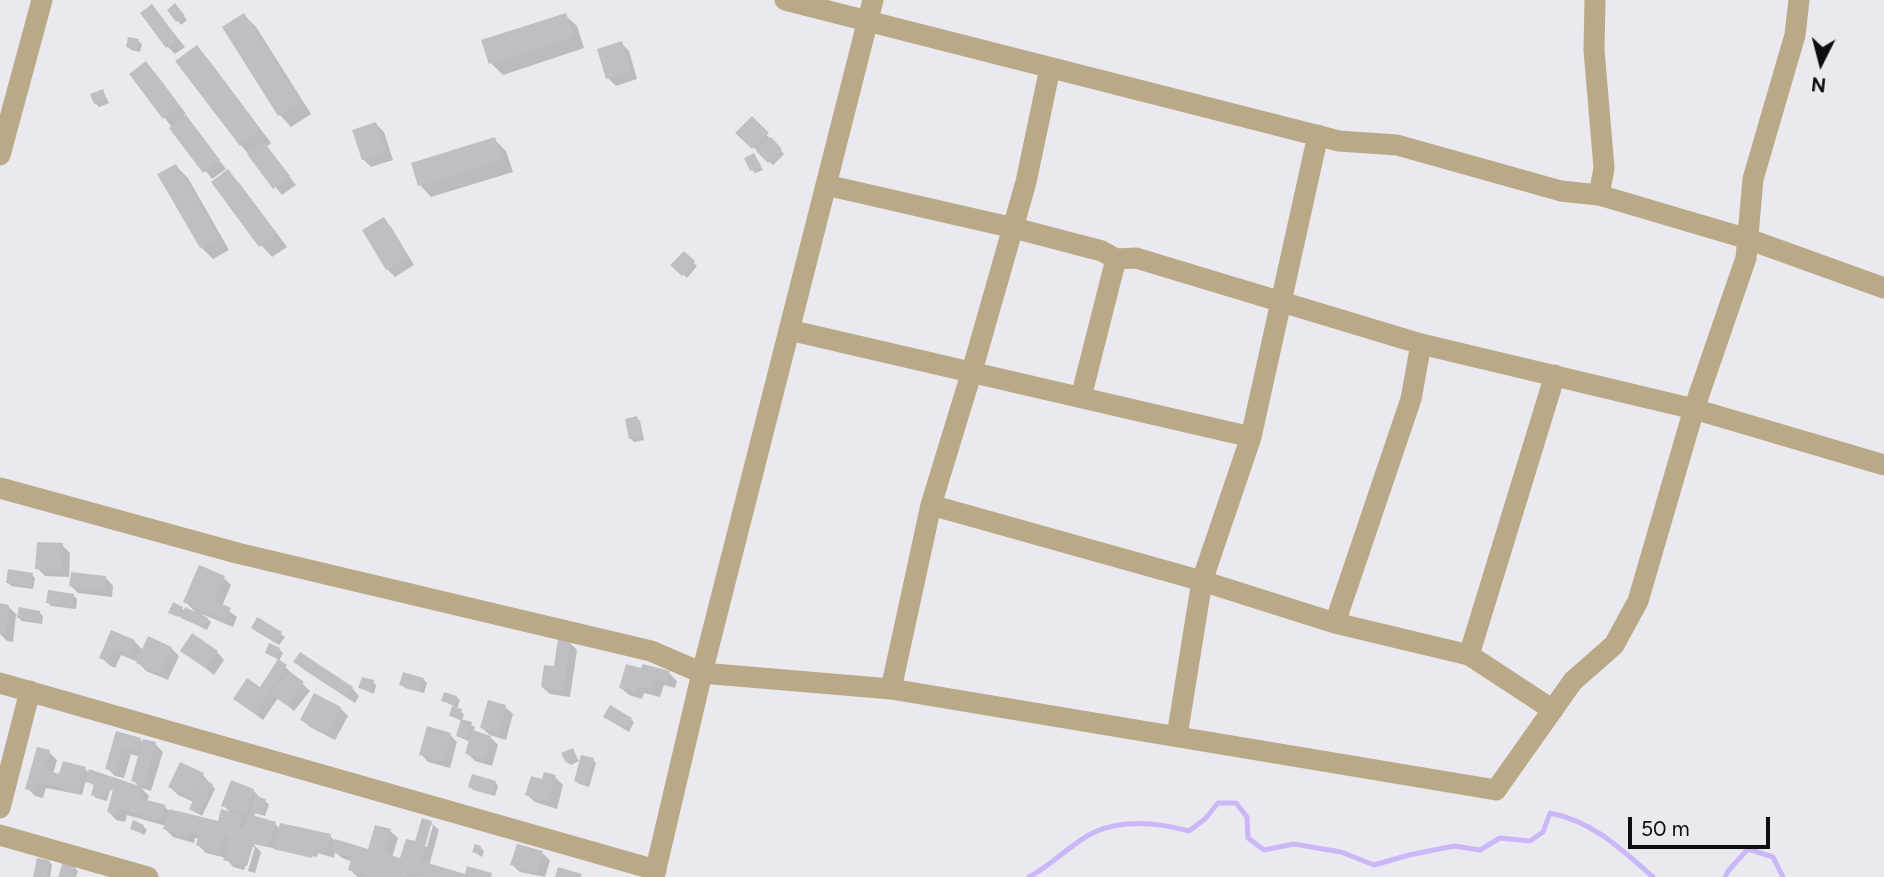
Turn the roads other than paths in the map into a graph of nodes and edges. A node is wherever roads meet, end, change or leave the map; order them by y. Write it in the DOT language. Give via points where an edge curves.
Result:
graph roads {
  1 [pos="42,0"];
  2 [pos="785,0"];
  3 [pos="873,0"];
  4 [pos="1595,0"];
  5 [pos="1799,0"];
  6 [pos="867,22"];
  7 [pos="1050,68"];
  8 [pos="1318,135"];
  9 [pos="0,154"];
  10 [pos="826,185"];
  11 [pos="1600,195"];
  12 [pos="1014,228"];
  13 [pos="1748,239"];
  14 [pos="1116,259"];
  15 [pos="1884,288"];
  16 [pos="1282,300"];
  17 [pos="789,330"];
  18 [pos="1421,344"];
  19 [pos="972,371"];
  20 [pos="1555,375"];
  21 [pos="1081,397"];
  22 [pos="1694,409"];
  23 [pos="1251,437"];
  24 [pos="1884,465"];
  25 [pos="0,488"];
  26 [pos="930,505"];
  27 [pos="1202,581"];
  28 [pos="1335,623"];
  29 [pos="1469,655"];
  30 [pos="702,673"];
  31 [pos="0,683"];
  32 [pos="891,689"];
  33 [pos="30,691"];
  34 [pos="1553,710"];
  35 [pos="1177,736"];
  36 [pos="0,808"];
  37 [pos="0,835"];
  38 [pos="655,873"];
  39 [pos="138,876"];
  1 -- 9 [label="street"];
  2 -- 6 [label="street"];
  3 -- 6 [label="street"];
  4 -- 11 [label="street" via="1594,50 1604,169"];
  5 -- 13 [label="street" via="1795,35 1753,179"];
  6 -- 7 [label="street"];
  6 -- 10 [label="street"];
  7 -- 8 [label="street"];
  7 -- 12 [label="street"];
  8 -- 11 [label="street" via="1397,145 1561,191"];
  8 -- 16 [label="street"];
  10 -- 12 [label="street"];
  10 -- 17 [label="street"];
  11 -- 13 [label="street"];
  12 -- 14 [label="street" via="1102,251"];
  12 -- 19 [label="street"];
  13 -- 15 [label="street"];
  13 -- 22 [label="street" via="1746,258"];
  14 -- 16 [label="street" via="1136,258"];
  14 -- 21 [label="street"];
  16 -- 18 [label="street"];
  16 -- 23 [label="street"];
  17 -- 19 [label="street"];
  17 -- 30 [label="street"];
  18 -- 20 [label="street"];
  18 -- 28 [label="street" via="1410,399"];
  19 -- 21 [label="street"];
  19 -- 26 [label="street"];
  20 -- 22 [label="street"];
  20 -- 29 [label="street"];
  21 -- 23 [label="street"];
  22 -- 24 [label="street"];
  22 -- 34 [label="street" via="1638,601 1614,645 1573,681"];
  23 -- 27 [label="street"];
  25 -- 30 [label="street" via="237,553 651,650"];
  26 -- 27 [label="street"];
  26 -- 32 [label="street"];
  27 -- 28 [label="street"];
  27 -- 35 [label="street"];
  28 -- 29 [label="street"];
  29 -- 34 [label="street"];
  30 -- 32 [label="street"];
  30 -- 38 [label="street"];
  31 -- 33 [label="street"];
  32 -- 35 [label="street"];
  33 -- 36 [label="street"];
  33 -- 38 [label="street"];
  34 -- 35 [label="street" via="1496,790"];
  37 -- 39 [label="street"];
}
